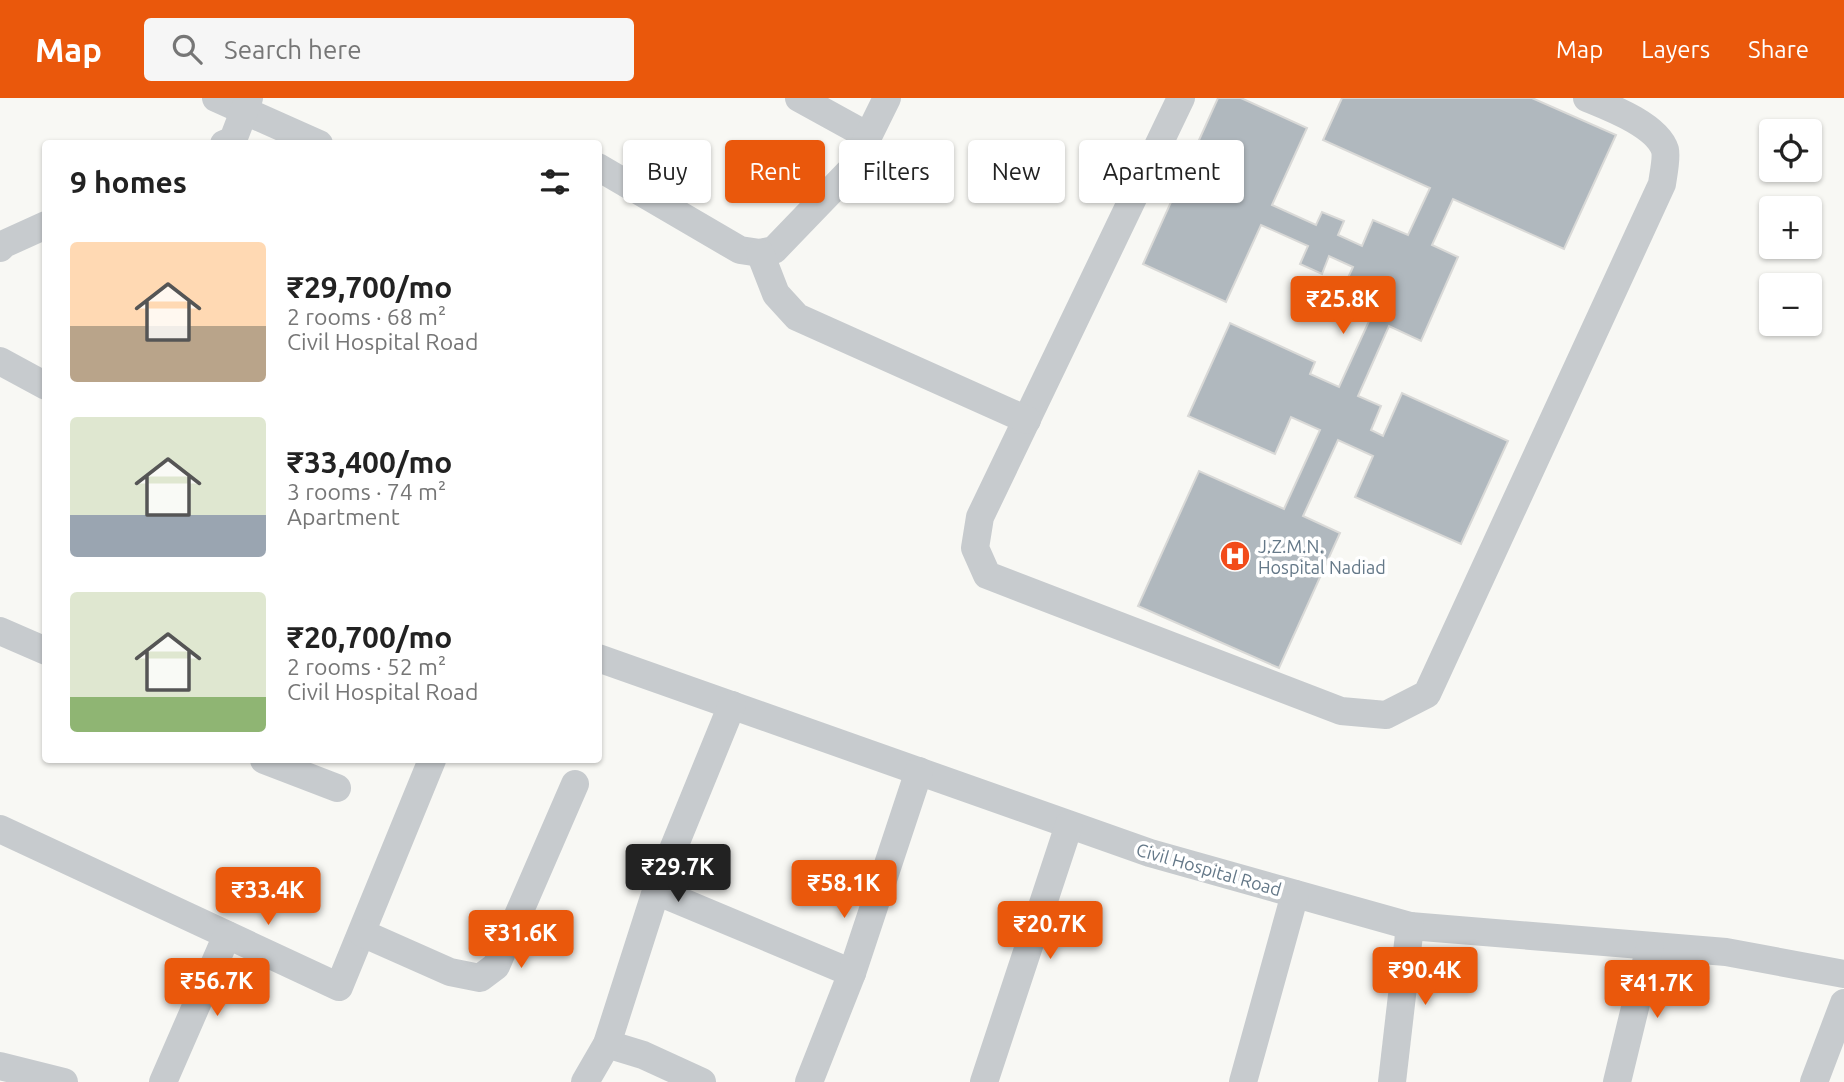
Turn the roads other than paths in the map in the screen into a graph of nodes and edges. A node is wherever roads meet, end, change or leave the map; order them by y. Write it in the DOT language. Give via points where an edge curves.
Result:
graph roads {
  1 [pos="216,98"];
  2 [pos="799,98"];
  3 [pos="887,98"];
  4 [pos="1181,98"];
  5 [pos="1587,98"];
  6 [pos="246,105"];
  7 [pos="868,136"];
  8 [pos="233,140"];
  9 [pos="312,140"];
  10 [pos="602,169"];
  11 [pos="42,227"];
  12 [pos="0,248"];
  13 [pos="760,253"];
  14 [pos="0,361"];
  15 [pos="42,384"];
  16 [pos="1027,420"];
  17 [pos="0,631"];
  18 [pos="42,649"];
  19 [pos="602,659"];
  20 [pos="732,705"];
  21 [pos="272,763"];
  22 [pos="431,763"];
  23 [pos="919,771"];
  24 [pos="575,784"];
  25 [pos="337,788"];
  26 [pos="1069,825"];
  27 [pos="0,829"];
  28 [pos="656,891"];
  29 [pos="1295,894"];
  30 [pos="1410,926"];
  31 [pos="362,933"];
  32 [pos="227,935"];
  33 [pos="1650,946"];
  34 [pos="852,973"];
  35 [pos="1844,974"];
  36 [pos="1844,1003"];
  37 [pos="607,1045"];
  38 [pos="0,1066"];
  39 [pos="64,1082"];
  40 [pos="163,1082"];
  41 [pos="585,1082"];
  42 [pos="702,1082"];
  43 [pos="809,1082"];
  44 [pos="984,1082"];
  45 [pos="1242,1082"];
  46 [pos="1392,1082"];
  47 [pos="1617,1082"];
  48 [pos="1814,1082"];
  1 -- 6 [label="street"];
  2 -- 7 [label="street"];
  3 -- 7 [label="street"];
  4 -- 16 [label="street"];
  5 -- 16 [label="street" via="1627,115 1654,134 1665,151 1662,184 1427,694 1386,715 1341,711 986,575 975,548 980,517"];
  6 -- 8 [label="street"];
  6 -- 9 [label="street"];
  7 -- 13 [label="street" via="852,169 774,250"];
  10 -- 13 [label="street" via="740,250"];
  11 -- 12 [label="street"];
  13 -- 16 [label="street" via="776,294 797,317"];
  14 -- 15 [label="street"];
  17 -- 18 [label="street"];
  19 -- 20 [label="street, Civil Hospital Road"];
  20 -- 23 [label="street, Civil Hospital Road"];
  20 -- 28 [label="street"];
  21 -- 25 [label="street"];
  22 -- 31 [label="street"];
  23 -- 26 [label="street, Civil Hospital Road"];
  23 -- 34 [label="street"];
  24 -- 31 [label="street" via="496,966 480,978 450,972"];
  26 -- 29 [label="street, Civil Hospital Road"];
  26 -- 44 [label="street"];
  27 -- 32 [label="street"];
  28 -- 34 [label="street"];
  28 -- 37 [label="street"];
  29 -- 30 [label="street, Civil Hospital Road"];
  29 -- 45 [label="street"];
  30 -- 33 [label="street, Civil Hospital Road"];
  30 -- 46 [label="street"];
  31 -- 32 [label="street" via="339,987"];
  32 -- 40 [label="street"];
  33 -- 35 [label="street, Civil Hospital Road" via="1726,952"];
  33 -- 47 [label="street"];
  34 -- 43 [label="street"];
  36 -- 48 [label="street"];
  37 -- 41 [label="street"];
  37 -- 42 [label="street" via="643,1055"];
  38 -- 39 [label="street"];
}
